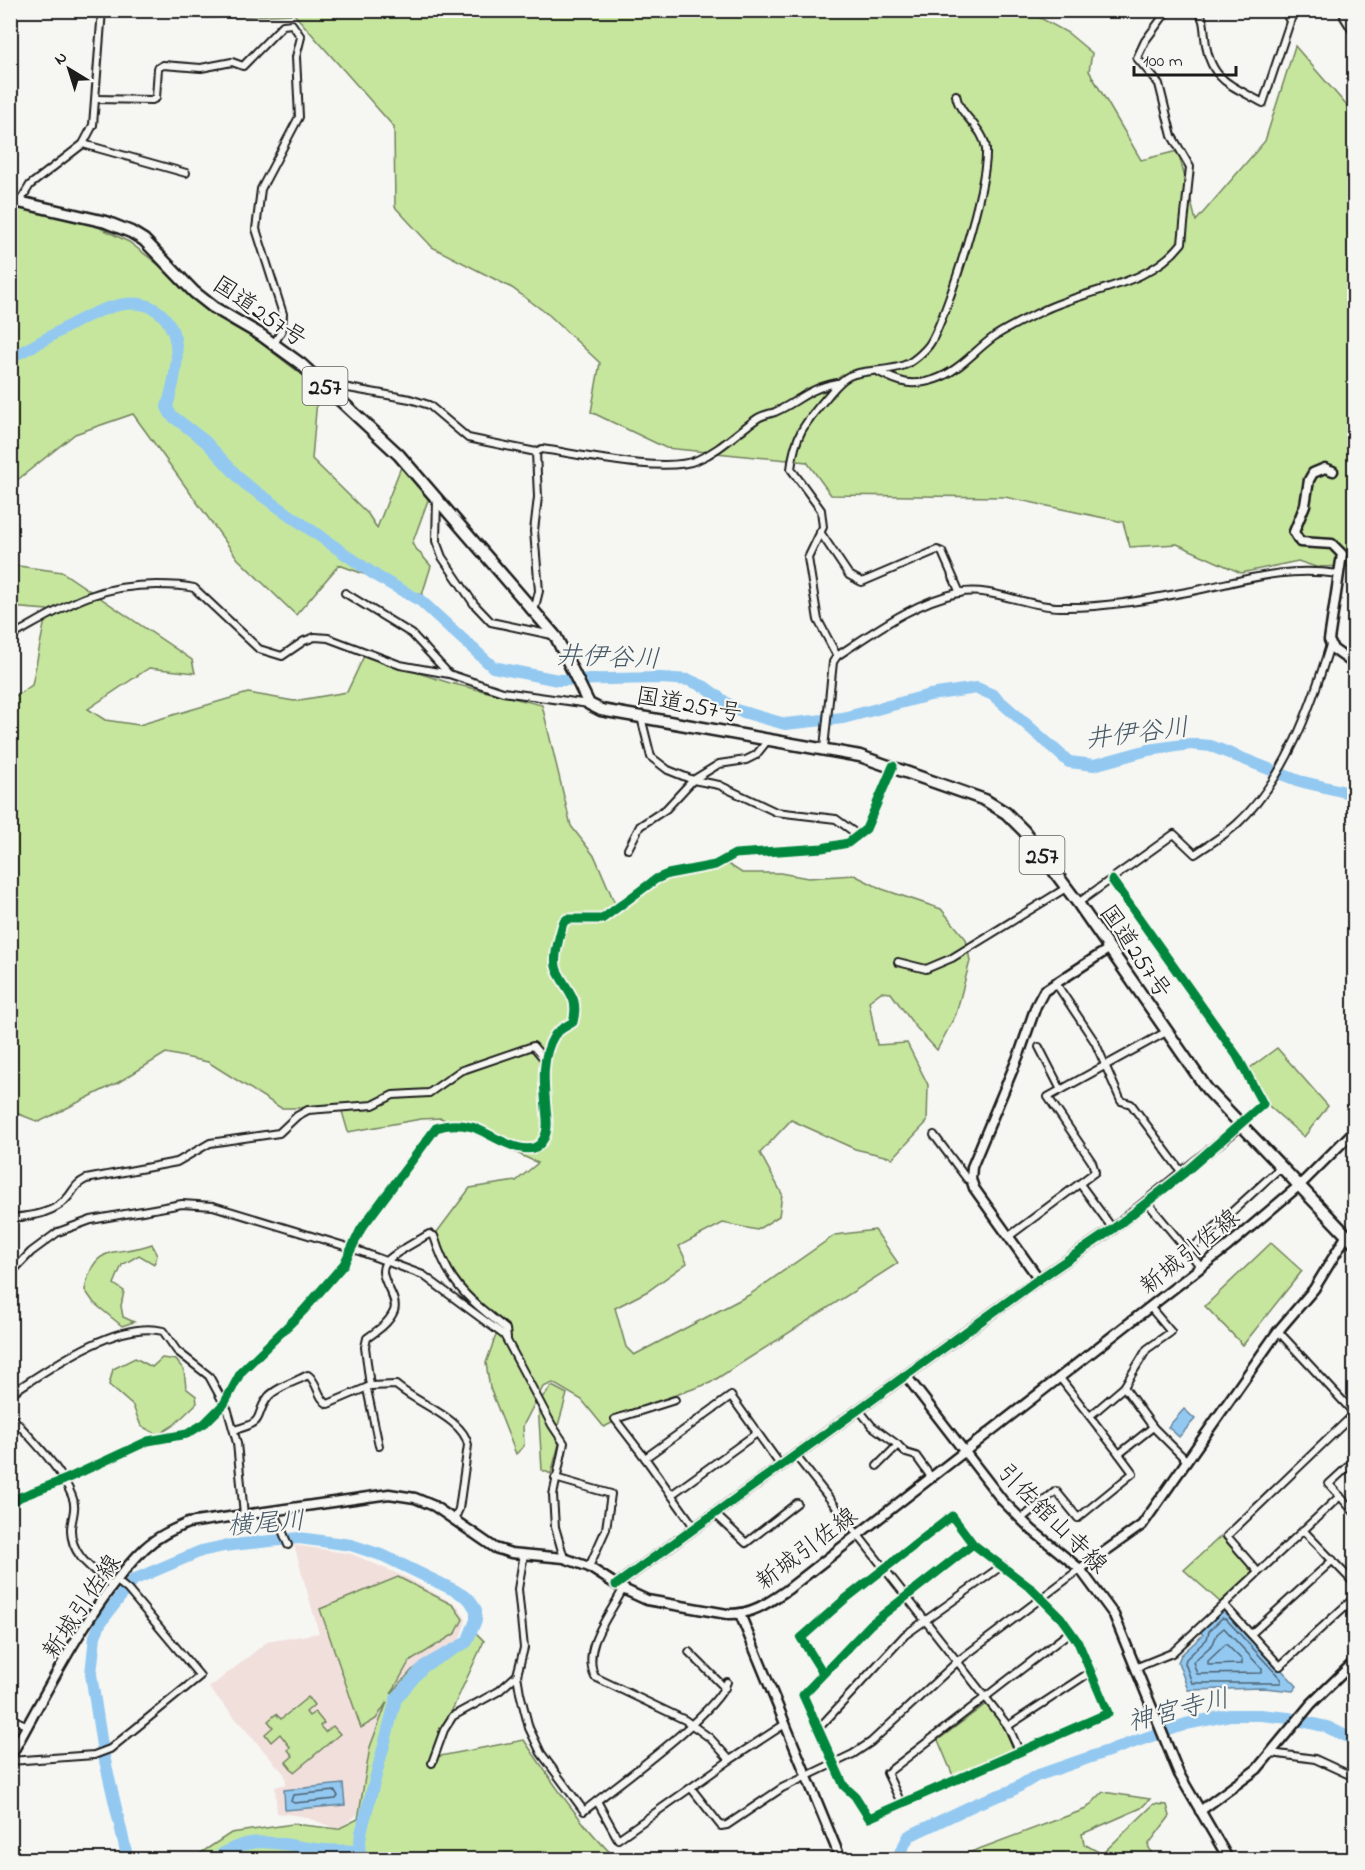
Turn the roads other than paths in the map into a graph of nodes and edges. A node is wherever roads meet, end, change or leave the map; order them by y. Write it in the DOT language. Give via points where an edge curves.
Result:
graph roads {
  1 [pos="102,10"];
  2 [pos="1168,10"];
  3 [pos="1198,10"];
  4 [pos="1284,10"];
  5 [pos="1294,10"];
  6 [pos="1346,10"];
  7 [pos="1290,21"];
  8 [pos="1354,33"];
  9 [pos="956,94"];
  10 [pos="96,99"];
  11 [pos="82,144"];
  12 [pos="186,173"];
  13 [pos="15,201"];
  14 [pos="274,344"];
  15 [pos="879,372"];
  16 [pos="322,383"];
  17 [pos="837,383"];
  18 [pos="536,452"];
  19 [pos="1333,471"];
  20 [pos="438,500"];
  21 [pos="820,532"];
  22 [pos="1339,574"];
  23 [pos="345,593"];
  24 [pos="960,593"];
  25 [pos="534,612"];
  26 [pos="556,637"];
  27 [pos="10,638"];
  28 [pos="1330,645"];
  29 [pos="837,656"];
  30 [pos="1354,664"];
  31 [pos="449,674"];
  32 [pos="586,700"];
  33 [pos="641,717"];
  34 [pos="769,739"];
  35 [pos="824,748"];
  36 [pos="893,766"];
  37 [pos="693,780"];
  38 [pos="858,835"];
  39 [pos="628,849"];
  40 [pos="1112,880"];
  41 [pos="1066,888"];
  42 [pos="1078,903"];
  43 [pos="1110,948"];
  44 [pos="898,962"];
  45 [pos="1055,982"];
  46 [pos="1166,1032"];
  47 [pos="1039,1047"];
  48 [pos="545,1060"];
  49 [pos="1107,1066"];
  50 [pos="1061,1090"];
  51 [pos="1240,1125"];
  52 [pos="1354,1131"];
  53 [pos="934,1136"];
  54 [pos="1282,1166"];
  55 [pos="1183,1174"];
  56 [pos="972,1181"];
  57 [pos="1080,1184"];
  58 [pos="1301,1184"];
  59 [pos="1147,1202"];
  60 [pos="10,1218"];
  61 [pos="1113,1229"];
  62 [pos="1352,1235"];
  63 [pos="1008,1237"];
  64 [pos="351,1248"];
  65 [pos="1188,1252"];
  66 [pos="387,1260"];
  67 [pos="1201,1267"];
  68 [pos="11,1269"];
  69 [pos="1039,1279"];
  70 [pos="1150,1307"];
  71 [pos="1278,1331"];
  72 [pos="508,1341"];
  73 [pos="907,1377"];
  74 [pos="1060,1378"];
  75 [pos="1124,1387"];
  76 [pos="368,1388"];
  77 [pos="10,1394"];
  78 [pos="675,1400"];
  79 [pos="224,1404"];
  80 [pos="860,1411"];
  81 [pos="10,1414"];
  82 [pos="1354,1414"];
  83 [pos="1090,1416"];
  84 [pos="1153,1427"];
  85 [pos="234,1430"];
  86 [pos="757,1433"];
  87 [pos="898,1445"];
  88 [pos="379,1446"];
  89 [pos="964,1452"];
  90 [pos="1119,1454"];
  91 [pos="796,1456"];
  92 [pos="645,1458"];
  93 [pos="1187,1461"];
  94 [pos="1354,1461"];
  95 [pos="781,1466"];
  96 [pos="877,1466"];
  97 [pos="932,1477"];
  98 [pos="555,1478"];
  99 [pos="64,1480"];
  100 [pos="671,1494"];
  101 [pos="1340,1496"];
  102 [pos="797,1503"];
  103 [pos="10,1504"];
  104 [pos="274,1510"];
  105 [pos="1354,1512"];
  106 [pos="716,1514"];
  107 [pos="244,1515"];
  108 [pos="1021,1519"];
  109 [pos="454,1520"];
  110 [pos="695,1528"];
  111 [pos="1304,1530"];
  112 [pos="859,1533"];
  113 [pos="973,1544"];
  114 [pos="288,1545"];
  115 [pos="525,1554"];
  116 [pos="564,1558"];
  117 [pos="1333,1560"];
  118 [pos="1003,1565"];
  119 [pos="589,1568"];
  120 [pos="886,1569"];
  121 [pos="1080,1569"];
  122 [pos="1258,1572"];
  123 [pos="117,1583"];
  124 [pos="1354,1584"];
  125 [pos="620,1587"];
  126 [pos="907,1596"];
  127 [pos="1040,1597"];
  128 [pos="1354,1598"];
  129 [pos="1224,1605"];
  130 [pos="740,1614"];
  131 [pos="925,1620"];
  132 [pos="1071,1631"];
  133 [pos="1251,1634"];
  134 [pos="689,1652"];
  135 [pos="958,1661"];
  136 [pos="1354,1662"];
  137 [pos="1135,1668"];
  138 [pos="1092,1671"];
  139 [pos="823,1673"];
  140 [pos="517,1675"];
  141 [pos="987,1698"];
  142 [pos="10,1718"];
  143 [pos="785,1724"];
  144 [pos="691,1725"];
  145 [pos="28,1726"];
  146 [pos="1008,1726"];
  147 [pos="818,1729"];
  148 [pos="1273,1750"];
  149 [pos="1020,1753"];
  150 [pos="10,1759"];
  151 [pos="730,1760"];
  152 [pos="432,1763"];
  153 [pos="832,1763"];
  154 [pos="806,1776"];
  155 [pos="1354,1777"];
  156 [pos="691,1788"];
  157 [pos="597,1801"];
  158 [pos="902,1805"];
  159 [pos="1200,1811"];
  160 [pos="841,1859"];
  161 [pos="1229,1860"];
  1 -- 10 [label="street"];
  2 -- 15 [label="street" via="1137,58 1159,84 1172,136 1190,167 1182,243 1176,251 1123,284 1045,309 996,336 934,380 902,384"];
  3 -- 7 [label="street" via="1203,16 1206,48 1214,72 1263,103"];
  4 -- 7 [label="street"];
  5 -- 7 [label="street"];
  6 -- 8 [label="street" via="1344,17"];
  9 -- 15 [label="street" via="957,104 982,135 986,147 985,169 960,262 929,345 908,363"];
  10 -- 11 [label="street" via="93,125"];
  10 -- 14 [label="street" via="152,100 156,98 158,68 163,65 243,66 283,25 292,24 298,30 299,117 261,189 256,229 283,314 282,330"];
  11 -- 12 [label="street"];
  11 -- 13 [label="street"];
  13 -- 14 [label="highway, 国道257号 / 257" via="106,222 131,232 207,302"];
  14 -- 16 [label="highway, 国道257号 / 257"];
  15 -- 17 [label="street" via="851,375"];
  16 -- 18 [label="street" via="429,405 468,438"];
  16 -- 20 [label="highway, 国道257号 / 257" via="399,455"];
  17 -- 18 [label="street" via="816,387 756,419 723,447 683,464 652,465 542,449"];
  17 -- 21 [label="street" via="808,417 792,459 791,469 821,510"];
  18 -- 25 [label="street" via="538,497 534,531 539,591"];
  19 -- 22 [label="street" via="1325,468 1313,473 1294,532 1305,544 1336,546 1342,554"];
  20 -- 25 [label="highway, 国道257号 / 257"];
  20 -- 26 [label="street" via="436,541 442,558 480,611 491,622"];
  21 -- 24 [label="street" via="849,575 862,582 937,550 942,552"];
  21 -- 29 [label="street" via="808,558 818,620"];
  22 -- 24 [label="street" via="1310,570 1274,572 1186,592 1079,608 1035,605 977,591"];
  22 -- 28 [label="street"];
  23 -- 31 [label="street" via="412,634"];
  24 -- 29 [label="street" via="930,601"];
  25 -- 26 [label="highway, 国道257号 / 257"];
  26 -- 32 [label="highway, 国道257号 / 257"];
  27 -- 31 [label="street" via="103,590 134,585 184,586 194,588 259,649 271,654 282,656 304,641 328,638 400,665"];
  28 -- 30 [label="street"];
  28 -- 40 [label="street" via="1311,707 1281,765 1270,785 1237,824 1195,854 1174,834"];
  29 -- 35 [label="street" via="833,662"];
  31 -- 32 [label="street" via="503,692"];
  32 -- 33 [label="highway, 国道257号 / 257" via="601,710"];
  33 -- 34 [label="highway, 国道257号 / 257"];
  33 -- 37 [label="street" via="651,757 668,770"];
  34 -- 35 [label="highway, 国道257号 / 257"];
  34 -- 37 [label="street" via="756,755 719,764"];
  35 -- 36 [label="highway, 国道257号 / 257"];
  36 -- 38 [label="street" via="869,824"];
  36 -- 41 [label="highway, 国道257号 / 257" via="985,800 1005,813 1024,831"];
  37 -- 38 [label="street" via="719,785 776,812 836,819"];
  37 -- 39 [label="street" via="666,809 640,826"];
  38 -- 48 [label="street" via="848,843 822,848 735,854 715,865 656,879 602,919 567,919 556,961 576,1010 573,1022 555,1034"];
  40 -- 42 [label="street"];
  40 -- 51 [label="street" via="1237,1056 1263,1104"];
  41 -- 42 [label="highway, 国道257号 / 257"];
  41 -- 44 [label="street" via="952,958 926,969"];
  42 -- 43 [label="highway, 国道257号 / 257"];
  43 -- 45 [label="street"];
  43 -- 46 [label="highway, 国道257号 / 257"];
  45 -- 49 [label="street"];
  45 -- 56 [label="street" via="1044,991 1036,1006 972,1167"];
  46 -- 49 [label="street"];
  46 -- 51 [label="highway, 国道257号 / 257" via="1207,1089"];
  47 -- 50 [label="street"];
  48 -- 60 [label="street" via="533,1046 460,1071 429,1093 393,1095 373,1105 308,1110 279,1133 210,1143 177,1162 86,1179 75,1184 69,1197 41,1214"];
  48 -- 64 [label="street" via="547,1119 540,1145 532,1149 516,1147 472,1127 447,1124 436,1128 379,1202"];
  49 -- 50 [label="street"];
  49 -- 55 [label="street" via="1121,1101 1131,1104"];
  50 -- 57 [label="street" via="1048,1097 1095,1172"];
  51 -- 54 [label="highway, 国道257号 / 257"];
  51 -- 55 [label="street"];
  52 -- 58 [label="street, 新城引佐線"];
  53 -- 56 [label="street"];
  54 -- 58 [label="highway, 国道257号 / 257"];
  54 -- 65 [label="street"];
  55 -- 59 [label="street"];
  56 -- 63 [label="street"];
  57 -- 61 [label="street"];
  57 -- 63 [label="street"];
  58 -- 62 [label="highway, 国道257号 / 257"];
  58 -- 67 [label="street, 新城引佐線"];
  59 -- 61 [label="street"];
  59 -- 65 [label="street"];
  61 -- 69 [label="street"];
  62 -- 71 [label="street"];
  63 -- 69 [label="street"];
  64 -- 66 [label="street"];
  64 -- 68 [label="street" via="213,1206 182,1203 91,1220 58,1232"];
  64 -- 79 [label="street" via="344,1264 304,1310 241,1372"];
  65 -- 67 [label="street"];
  66 -- 72 [label="street" via="423,1275"];
  66 -- 72 [label="street" via="429,1234 434,1236 452,1280 506,1329"];
  66 -- 76 [label="street" via="383,1274 394,1299 394,1310 382,1328 367,1340"];
  67 -- 70 [label="street, 新城引佐線"];
  69 -- 73 [label="street"];
  70 -- 74 [label="street, 新城引佐線"];
  70 -- 75 [label="street" via="1171,1332 1148,1349"];
  71 -- 82 [label="street"];
  71 -- 93 [label="street"];
  72 -- 98 [label="street" via="564,1443"];
  73 -- 80 [label="street"];
  73 -- 89 [label="street, 引佐舘山寺線"];
  74 -- 83 [label="street"];
  74 -- 89 [label="street, 新城引佐線"];
  75 -- 83 [label="street"];
  75 -- 84 [label="street"];
  76 -- 85 [label="street" via="328,1404 308,1375 270,1396 253,1426"];
  76 -- 88 [label="street"];
  76 -- 109 [label="street" via="396,1385 456,1423 467,1435 459,1509"];
  77 -- 79 [label="street" via="109,1338 152,1328 162,1331 193,1367 209,1376"];
  78 -- 92 [label="street" via="615,1419"];
  79 -- 85 [label="street"];
  79 -- 99 [label="street" via="187,1434 148,1441"];
  80 -- 87 [label="street" via="872,1426"];
  80 -- 91 [label="street"];
  81 -- 99 [label="street"];
  82 -- 122 [label="street" via="1227,1536"];
  83 -- 90 [label="street"];
  84 -- 90 [label="street"];
  84 -- 93 [label="street"];
  85 -- 107 [label="street"];
  86 -- 92 [label="street" via="731,1396"];
  86 -- 95 [label="street"];
  86 -- 100 [label="street"];
  87 -- 96 [label="street"];
  87 -- 97 [label="street" via="916,1456"];
  89 -- 97 [label="street, 新城引佐線"];
  89 -- 108 [label="street, 引佐舘山寺線"];
  90 -- 108 [label="street" via="1133,1473 1078,1518 1056,1491"];
  91 -- 95 [label="street"];
  91 -- 112 [label="street"];
  92 -- 100 [label="street"];
  93 -- 121 [label="street" via="1142,1525"];
  94 -- 101 [label="street" via="1329,1484"];
  95 -- 106 [label="street"];
  97 -- 112 [label="street, 新城引佐線"];
  98 -- 116 [label="street" via="553,1512"];
  98 -- 119 [label="street" via="611,1494 606,1529"];
  99 -- 103 [label="street"];
  99 -- 123 [label="street" via="75,1504 71,1530 74,1546 81,1559"];
  100 -- 110 [label="street"];
  101 -- 105 [label="street"];
  101 -- 111 [label="street"];
  102 -- 106 [label="street" via="746,1543"];
  104 -- 107 [label="street, 新城引佐線"];
  104 -- 109 [label="street, 新城引佐線" via="389,1494 415,1498"];
  104 -- 114 [label="street"];
  106 -- 110 [label="street"];
  107 -- 123 [label="street, 新城引佐線" via="188,1523 162,1534 144,1549"];
  108 -- 121 [label="street, 引佐舘山寺線"];
  109 -- 115 [label="street, 新城引佐線" via="495,1548"];
  110 -- 125 [label="street"];
  111 -- 117 [label="street"];
  111 -- 122 [label="street"];
  112 -- 120 [label="street"];
  112 -- 130 [label="street, 新城引佐線" via="770,1602"];
  113 -- 118 [label="street"];
  113 -- 120 [label="street" via="952,1516"];
  113 -- 126 [label="street"];
  115 -- 116 [label="street, 新城引佐線"];
  115 -- 140 [label="street" via="518,1588 524,1648"];
  116 -- 119 [label="street, 新城引佐線"];
  117 -- 124 [label="street"];
  117 -- 133 [label="street"];
  118 -- 127 [label="street"];
  118 -- 131 [label="street"];
  119 -- 125 [label="street, 新城引佐線"];
  120 -- 126 [label="street"];
  120 -- 139 [label="street" via="801,1638"];
  121 -- 127 [label="street"];
  121 -- 137 [label="street, 引佐舘山寺線" via="1114,1615"];
  122 -- 129 [label="street"];
  123 -- 145 [label="street, 新城引佐線"];
  123 -- 150 [label="street" via="128,1590 200,1676 110,1749 94,1755"];
  125 -- 130 [label="street, 新城引佐線" via="647,1600"];
  125 -- 144 [label="street" via="592,1647 589,1665 595,1677 668,1710"];
  126 -- 131 [label="street"];
  126 -- 139 [label="street" via="871,1624"];
  127 -- 132 [label="street"];
  127 -- 135 [label="street"];
  128 -- 133 [label="street" via="1280,1666"];
  129 -- 133 [label="street"];
  129 -- 137 [label="street" via="1172,1653"];
  130 -- 143 [label="street"];
  131 -- 135 [label="street"];
  131 -- 147 [label="street" via="905,1635"];
  132 -- 138 [label="street"];
  132 -- 141 [label="street"];
  134 -- 144 [label="street" via="726,1685"];
  135 -- 141 [label="street"];
  135 -- 153 [label="street" via="871,1742"];
  136 -- 148 [label="street" via="1311,1704"];
  137 -- 159 [label="street, 引佐舘山寺線" via="1171,1755"];
  138 -- 146 [label="street"];
  138 -- 149 [label="street" via="1108,1713"];
  139 -- 147 [label="street" via="803,1695"];
  140 -- 152 [label="street" via="499,1691 453,1716"];
  140 -- 157 [label="street" via="529,1728 541,1753 584,1811"];
  141 -- 146 [label="street"];
  141 -- 158 [label="street" via="887,1773"];
  142 -- 145 [label="street"];
  143 -- 151 [label="street"];
  143 -- 154 [label="street"];
  144 -- 151 [label="street" via="710,1738"];
  144 -- 157 [label="street"];
  145 -- 150 [label="street, 新城引佐線"];
  146 -- 149 [label="street"];
  147 -- 153 [label="street"];
  148 -- 155 [label="street" via="1315,1759"];
  148 -- 159 [label="street" via="1250,1774"];
  149 -- 158 [label="street"];
  151 -- 156 [label="street"];
  153 -- 154 [label="street"];
  153 -- 158 [label="street" via="869,1818"];
  154 -- 156 [label="street" via="721,1826"];
  154 -- 160 [label="street"];
  156 -- 157 [label="street" via="618,1839"];
  159 -- 161 [label="street, 引佐舘山寺線"];
}
